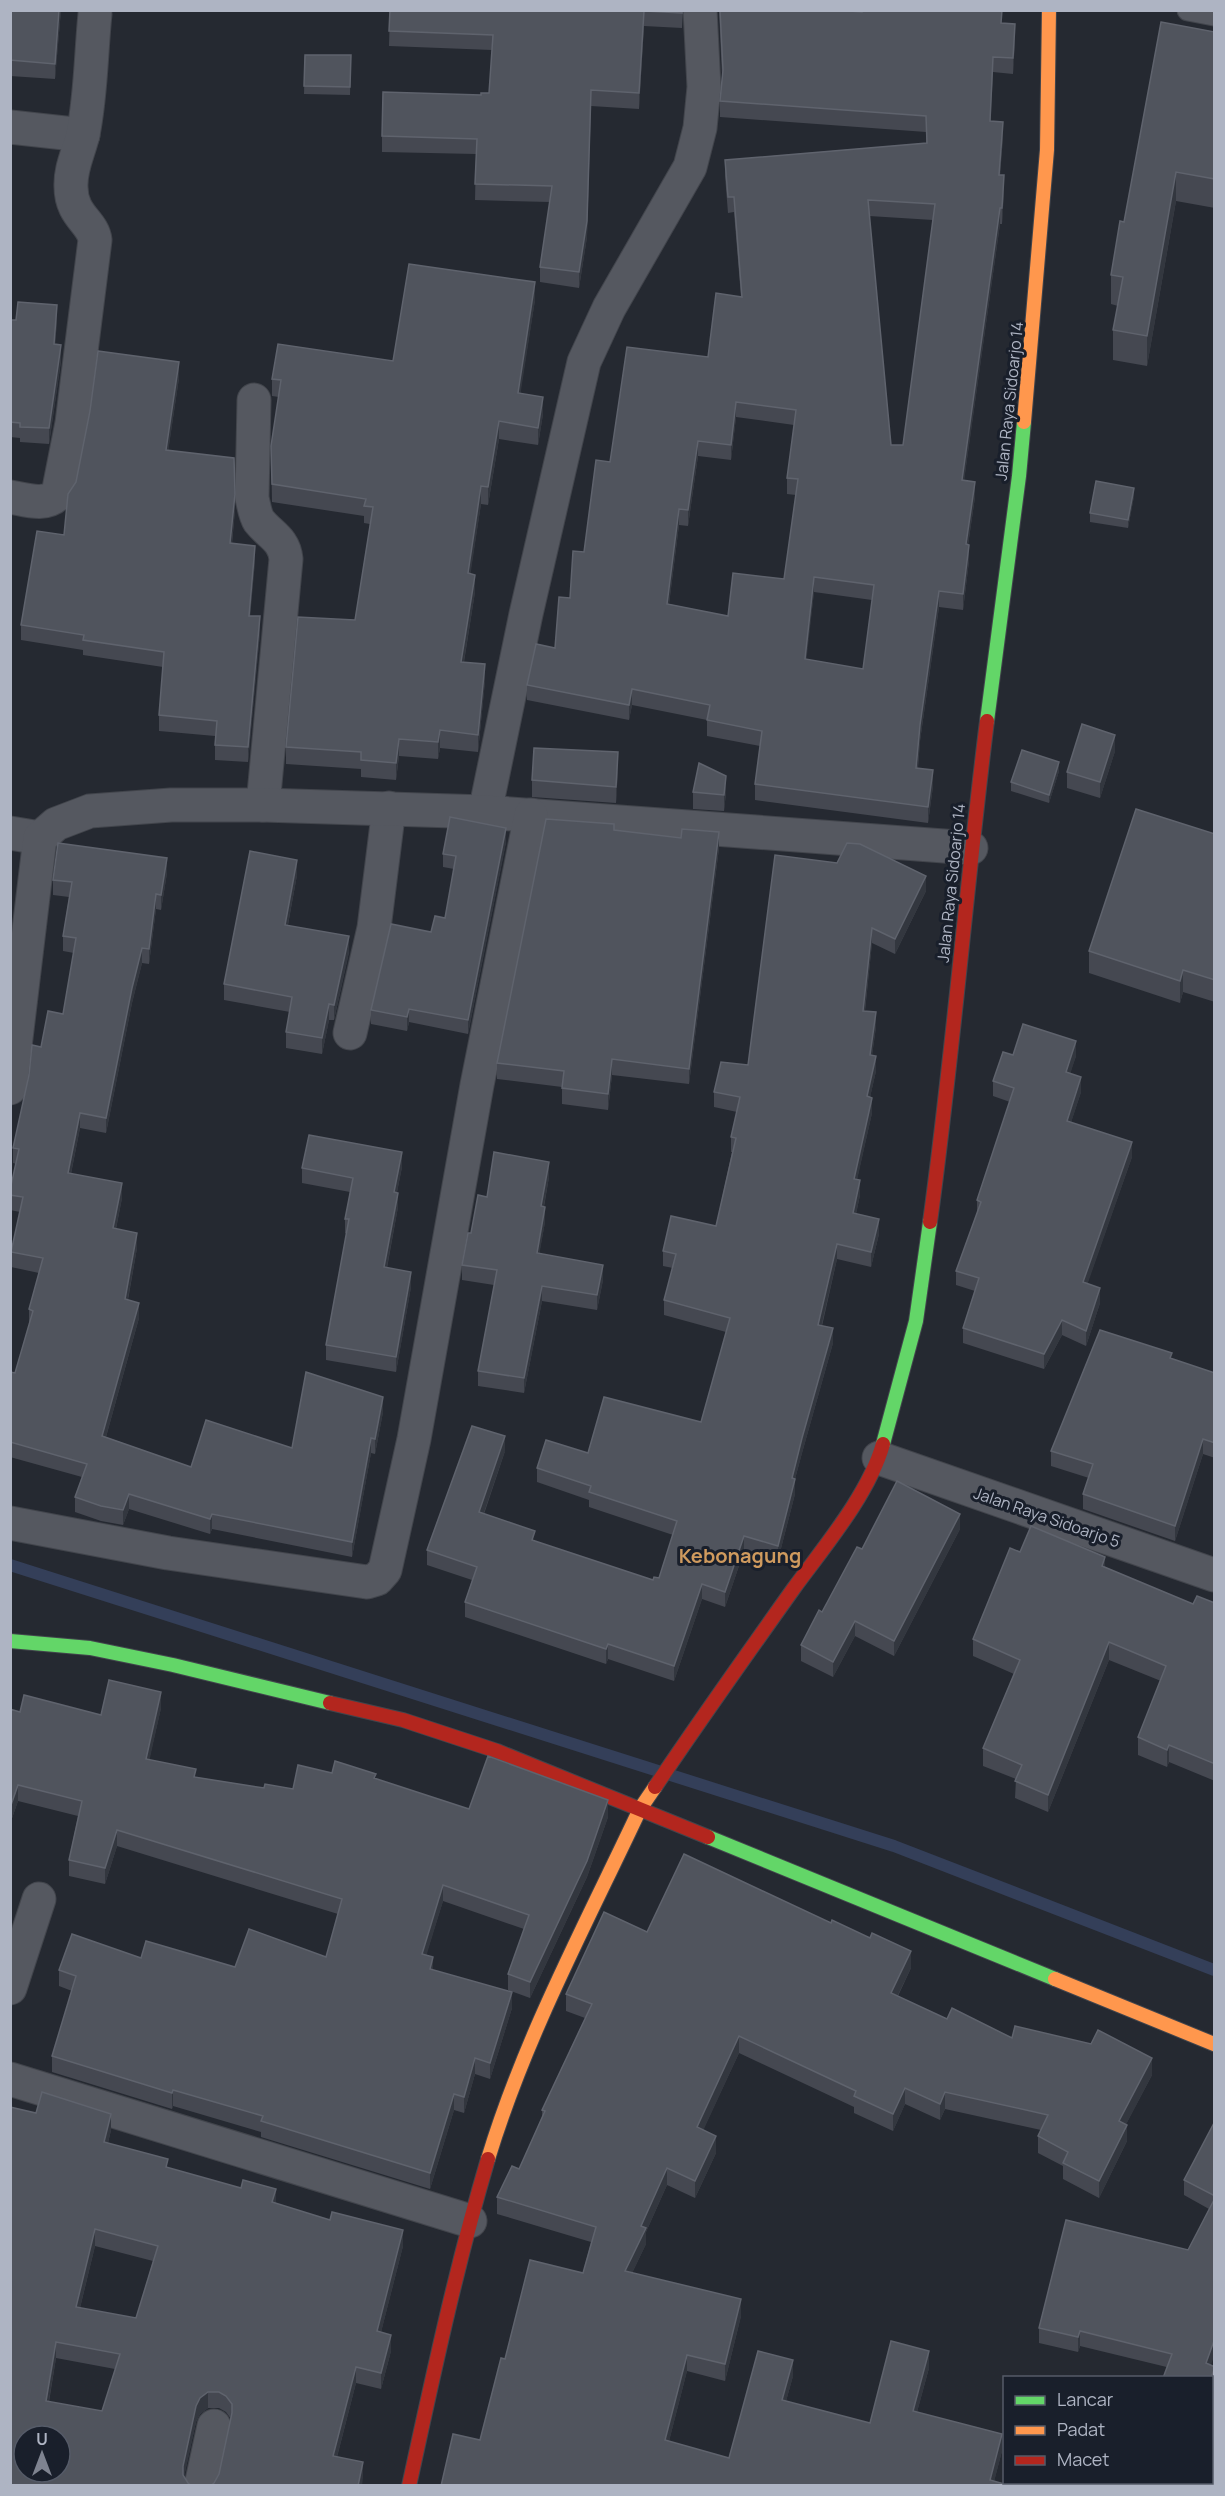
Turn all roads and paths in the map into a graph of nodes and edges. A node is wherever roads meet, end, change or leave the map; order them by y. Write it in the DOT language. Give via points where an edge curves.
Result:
graph roads {
  1 [pos="700,10"];
  2 [pos="1049,10"];
  3 [pos="1188,10"];
  4 [pos="95,14"];
  5 [pos="1215,15"];
  6 [pos="10,127"];
  7 [pos="83,135"];
  8 [pos="254,400"];
  9 [pos="10,497"];
  10 [pos="263,805"];
  11 [pos="389,808"];
  12 [pos="485,812"];
  13 [pos="531,815"];
  14 [pos="25,836"];
  15 [pos="971,848"];
  16 [pos="350,1033"];
  17 [pos="10,1088"];
  18 [pos="879,1458"];
  19 [pos="10,1522"];
  20 [pos="1215,1575"];
  21 [pos="10,1641"];
  22 [pos="640,1809"];
  23 [pos="39,1899"];
  24 [pos="10,1988"];
  25 [pos="1215,2044"];
  26 [pos="10,2079"];
  27 [pos="470,2221"];
  28 [pos="214,2426"];
  29 [pos="201,2486"];
  30 [pos="409,2486"];
  1 -- 12 [label="street" via="704,87 700,128 690,166 609,308 584,362"];
  2 -- 15 [label="main road, Jalan Raya Sidoarjo 14" via="1047,150 1036,297 1019,476"];
  3 -- 5 [label="lane"];
  4 -- 7 [label="street"];
  6 -- 7 [label="street"];
  7 -- 9 [label="street" via="73,163 70,188 76,211 95,240 72,423 58,494 52,501 40,502"];
  8 -- 10 [label="street" via="252,498 259,520 285,548 286,559"];
  10 -- 11 [label="street"];
  10 -- 14 [label="street" via="171,805 90,811"];
  11 -- 12 [label="street"];
  11 -- 16 [label="street" via="374,928"];
  12 -- 13 [label="street"];
  13 -- 15 [label="street"];
  13 -- 19 [label="street" via="477,1084 414,1439 385,1570 377,1579 356,1581 168,1553"];
  14 -- 17 [label="street"];
  15 -- 18 [label="main road, Jalan Raya Sidoarjo 14" via="943,1125 915,1321"];
  18 -- 20 [label="street, Jalan Raya Sidoarjo 5"];
  18 -- 22 [label="main road, Jalan Raya Sidoarjo 14" via="847,1515"];
  21 -- 22 [label="main road" via="90,1648 403,1720 497,1751"];
  22 -- 25 [label="main road"];
  22 -- 27 [label="main road, Jalan Raya Sidoarjo 14" via="524,2055"];
  23 -- 24 [label="street"];
  26 -- 27 [label="street"];
  27 -- 30 [label="main road, Jalan Raya Sidoarjo 14"];
  28 -- 29 [label="street"];
}
